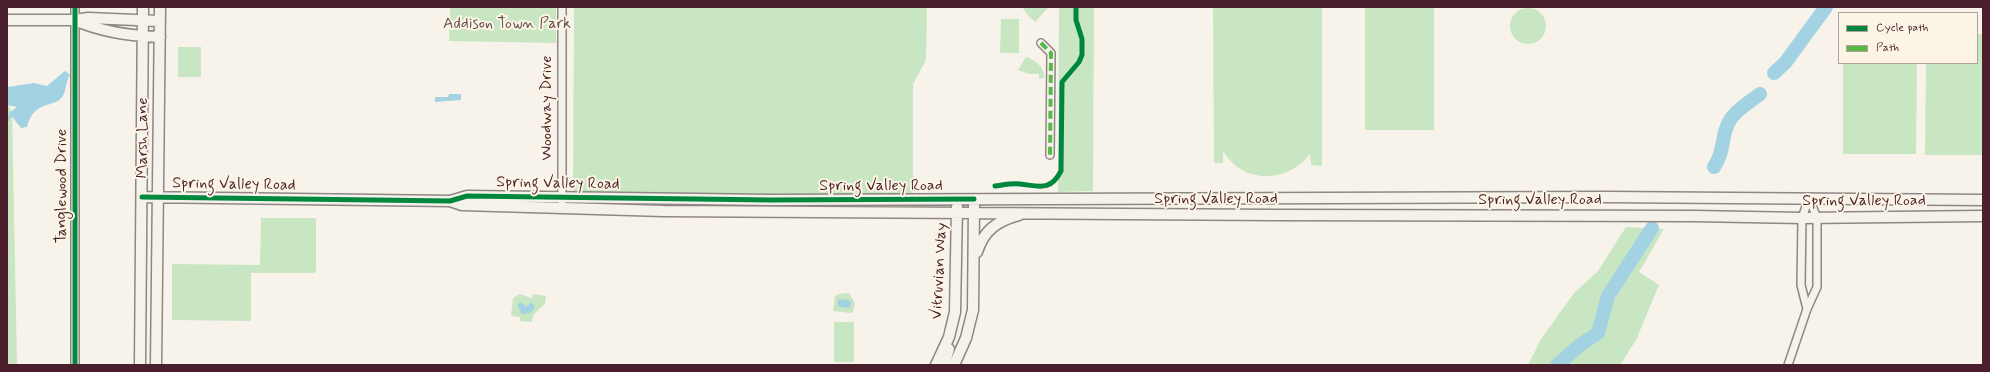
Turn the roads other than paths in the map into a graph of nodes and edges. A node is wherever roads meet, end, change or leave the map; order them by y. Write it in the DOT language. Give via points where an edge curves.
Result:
graph roads {
  1 [pos="75,7"];
  2 [pos="143,7"];
  3 [pos="160,7"];
  4 [pos="562,7"];
  5 [pos="7,20"];
  6 [pos="75,20"];
  7 [pos="143,20"];
  8 [pos="160,21"];
  9 [pos="143,36"];
  10 [pos="160,37"];
  11 [pos="1041,43"];
  12 [pos="1050,155"];
  13 [pos="142,197"];
  14 [pos="158,197"];
  15 [pos="562,197"];
  16 [pos="1810,198"];
  17 [pos="1110,199"];
  18 [pos="450,200"];
  19 [pos="957,200"];
  20 [pos="974,200"];
  21 [pos="1983,200"];
  22 [pos="562,209"];
  23 [pos="958,212"];
  24 [pos="974,212"];
  25 [pos="1029,212"];
  26 [pos="1110,214"];
  27 [pos="1983,216"];
  28 [pos="1802,218"];
  29 [pos="1817,218"];
  30 [pos="974,260"];
  31 [pos="1807,309"];
  32 [pos="949,337"];
  33 [pos="75,365"];
  34 [pos="140,365"];
  35 [pos="156,365"];
  36 [pos="936,365"];
  37 [pos="944,365"];
  38 [pos="954,365"];
  39 [pos="1788,365"];
  1 -- 6 [label="street, Tanglewood Drive"];
  2 -- 7 [label="main road, Marsh Lane"];
  3 -- 8 [label="main road, Marsh Lane"];
  4 -- 15 [label="street, Woodway Drive"];
  5 -- 6 [label="main road"];
  6 -- 7 [label="main road"];
  6 -- 9 [label="main road" via="92,28"];
  6 -- 33 [label="street, Tanglewood Drive"];
  7 -- 8 [label="main road"];
  7 -- 9 [label="main road, Marsh Lane"];
  8 -- 10 [label="main road, Marsh Lane"];
  9 -- 10 [label="main road"];
  9 -- 13 [label="main road, Marsh Lane"];
  10 -- 14 [label="main road, Marsh Lane"];
  11 -- 12 [label="street" via="1051,52"];
  13 -- 14 [label="main road, Spring Valley Road"];
  13 -- 34 [label="main road, Marsh Lane"];
  14 -- 18 [label="main road, Spring Valley Road"];
  14 -- 35 [label="main road, Marsh Lane"];
  15 -- 18 [label="main road, Spring Valley Road" via="466,196"];
  15 -- 19 [label="main road, Spring Valley Road"];
  15 -- 22 [label="street, Woodway Drive"];
  16 -- 17 [label="main road, Spring Valley Road"];
  16 -- 21 [label="main road, Spring Valley Road"];
  16 -- 28 [label="street"];
  16 -- 29 [label="street"];
  17 -- 20 [label="main road, Spring Valley Road"];
  17 -- 26 [label="main road"];
  18 -- 22 [label="main road, Spring Valley Road" via="462,205"];
  19 -- 20 [label="main road, Spring Valley Road"];
  19 -- 23 [label="main road, Vitruvian Way"];
  20 -- 24 [label="main road, Vitruvian Way"];
  22 -- 23 [label="main road, Spring Valley Road"];
  23 -- 24 [label="main road, Spring Valley Road"];
  23 -- 32 [label="main road, Vitruvian Way" via="955,312"];
  24 -- 25 [label="main road, Spring Valley Road"];
  24 -- 30 [label="main road, Vitruvian Way"];
  25 -- 26 [label="main road, Spring Valley Road"];
  25 -- 30 [label="main road" via="999,222 990,229 983,236"];
  26 -- 28 [label="main road, Spring Valley Road"];
  27 -- 29 [label="main road, Spring Valley Road"];
  28 -- 29 [label="main road, Spring Valley Road"];
  28 -- 31 [label="street" via="1801,286"];
  29 -- 31 [label="street" via="1817,287"];
  30 -- 38 [label="main road, Vitruvian Way" via="973,310 966,338"];
  31 -- 39 [label="street"];
  32 -- 36 [label="main road, Vitruvian Way"];
  32 -- 37 [label="main road" via="949,350"];
}
